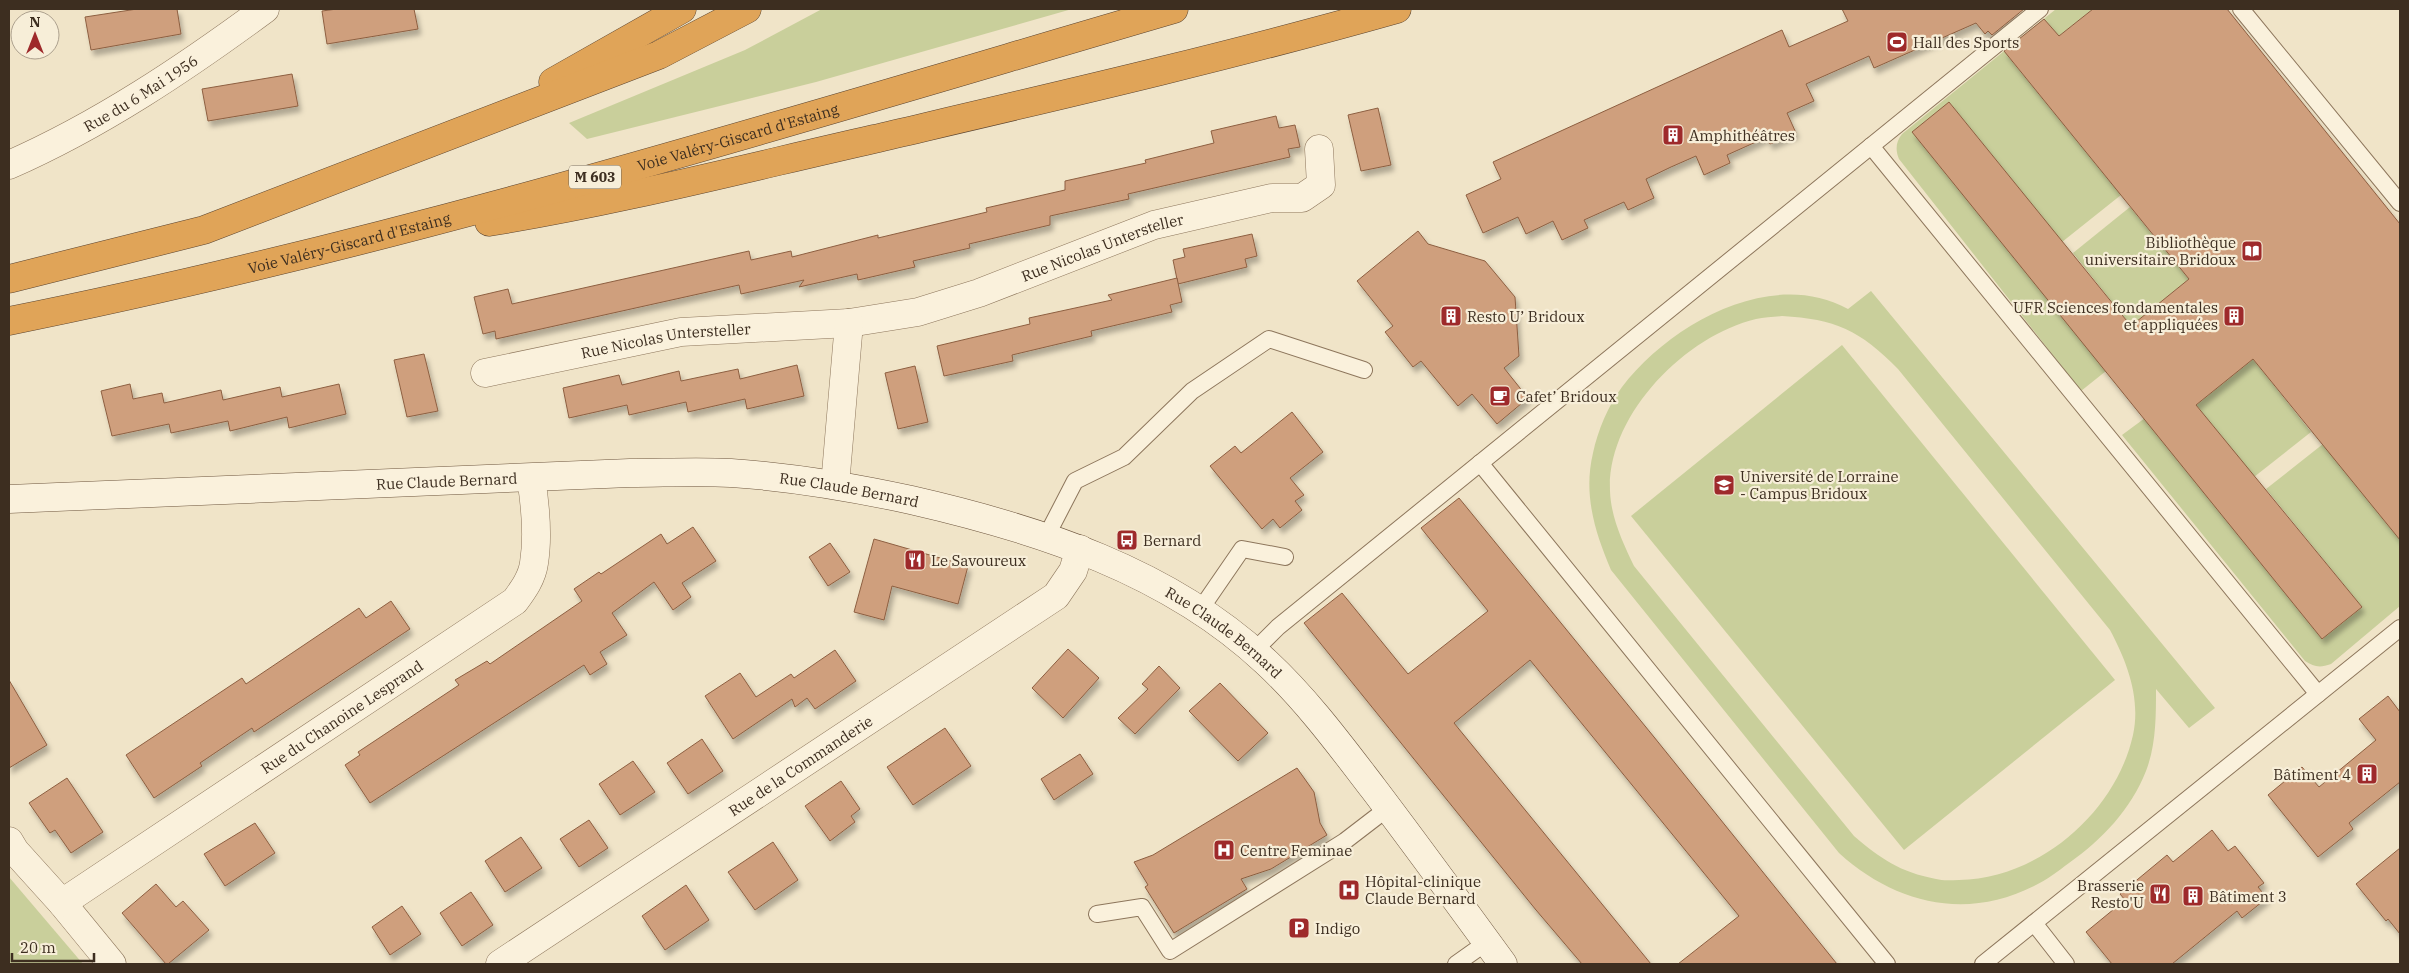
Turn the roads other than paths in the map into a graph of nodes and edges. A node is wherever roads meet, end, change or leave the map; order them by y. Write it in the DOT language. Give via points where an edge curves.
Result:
graph roads {
  1 [pos="265,9"];
  2 [pos="682,9"];
  3 [pos="747,9"];
  4 [pos="1174,9"];
  5 [pos="1397,9"];
  6 [pos="2040,9"];
  7 [pos="2241,9"];
  8 [pos="460,133"];
  9 [pos="1871,146"];
  10 [pos="1319,150"];
  11 [pos="9,165"];
  12 [pos="2400,203"];
  13 [pos="345,246"];
  14 [pos="9,279"];
  15 [pos="9,320"];
  16 [pos="849,322"];
  17 [pos="1364,370"];
  18 [pos="485,373"];
  19 [pos="1480,463"];
  20 [pos="531,478"];
  21 [pos="835,485"];
  22 [pos="9,498"];
  23 [pos="1046,537"];
  24 [pos="1080,549"];
  25 [pos="1285,557"];
  26 [pos="1200,610"];
  27 [pos="2400,628"];
  28 [pos="1254,651"];
  29 [pos="2318,694"];
  30 [pos="1388,808"];
  31 [pos="9,841"];
  32 [pos="62,903"];
  33 [pos="1097,914"];
  34 [pos="2034,923"];
  35 [pos="1487,942"];
  36 [pos="112,964"];
  37 [pos="500,964"];
  38 [pos="1456,964"];
  39 [pos="1503,964"];
  40 [pos="1887,964"];
  41 [pos="1983,964"];
  42 [pos="2066,964"];
  1 -- 11 [label="street, Rue du 6 Mai 1956" via="195,60 54,145"];
  2 -- 8 [label="highway"];
  3 -- 8 [label="highway" via="659,56"];
  4 -- 13 [label="highway, Voie Valéry-Giscard d'Estaing / M 603"];
  5 -- 13 [label="highway" via="1274,44 576,208"];
  6 -- 9 [label="lane"];
  7 -- 12 [label="lane"];
  8 -- 14 [label="highway" via="204,230"];
  9 -- 19 [label="lane"];
  9 -- 29 [label="lane"];
  10 -- 16 [label="street, Rue Nicolas Untersteller" via="1321,185 1302,198 1272,198 1154,225 979,293 918,312"];
  13 -- 15 [label="highway, Voie Valéry-Giscard d'Estaing / M 603" via="146,293"];
  16 -- 18 [label="street, Rue Nicolas Untersteller" via="681,332"];
  16 -- 21 [label="street"];
  17 -- 23 [label="lane" via="1269,339 1192,391 1124,457 1075,481"];
  19 -- 28 [label="lane" via="1278,627"];
  19 -- 40 [label="lane"];
  20 -- 21 [label="street, Rue Claude Bernard" via="729,473"];
  20 -- 22 [label="street, Rue Claude Bernard"];
  20 -- 32 [label="street, Rue du Chanoine Lesprand" via="534,564 527,584 515,601"];
  21 -- 23 [label="street, Rue Claude Bernard" via="945,508"];
  23 -- 24 [label="street, Rue Claude Bernard"];
  24 -- 26 [label="street, Rue Claude Bernard" via="1127,569"];
  24 -- 37 [label="street, Rue de la Commanderie" via="1073,571 1056,596"];
  25 -- 26 [label="lane" via="1242,549"];
  26 -- 28 [label="street, Rue Claude Bernard"];
  27 -- 29 [label="lane"];
  28 -- 30 [label="street, Rue Claude Bernard" via="1328,729"];
  29 -- 34 [label="lane"];
  30 -- 33 [label="lane" via="1345,841 1170,951 1142,907"];
  30 -- 35 [label="street, Rue Claude Bernard"];
  31 -- 32 [label="street"];
  32 -- 36 [label="street"];
  34 -- 41 [label="lane"];
  34 -- 42 [label="lane"];
  35 -- 38 [label="lane"];
  35 -- 39 [label="street, Rue Claude Bernard"];
}
